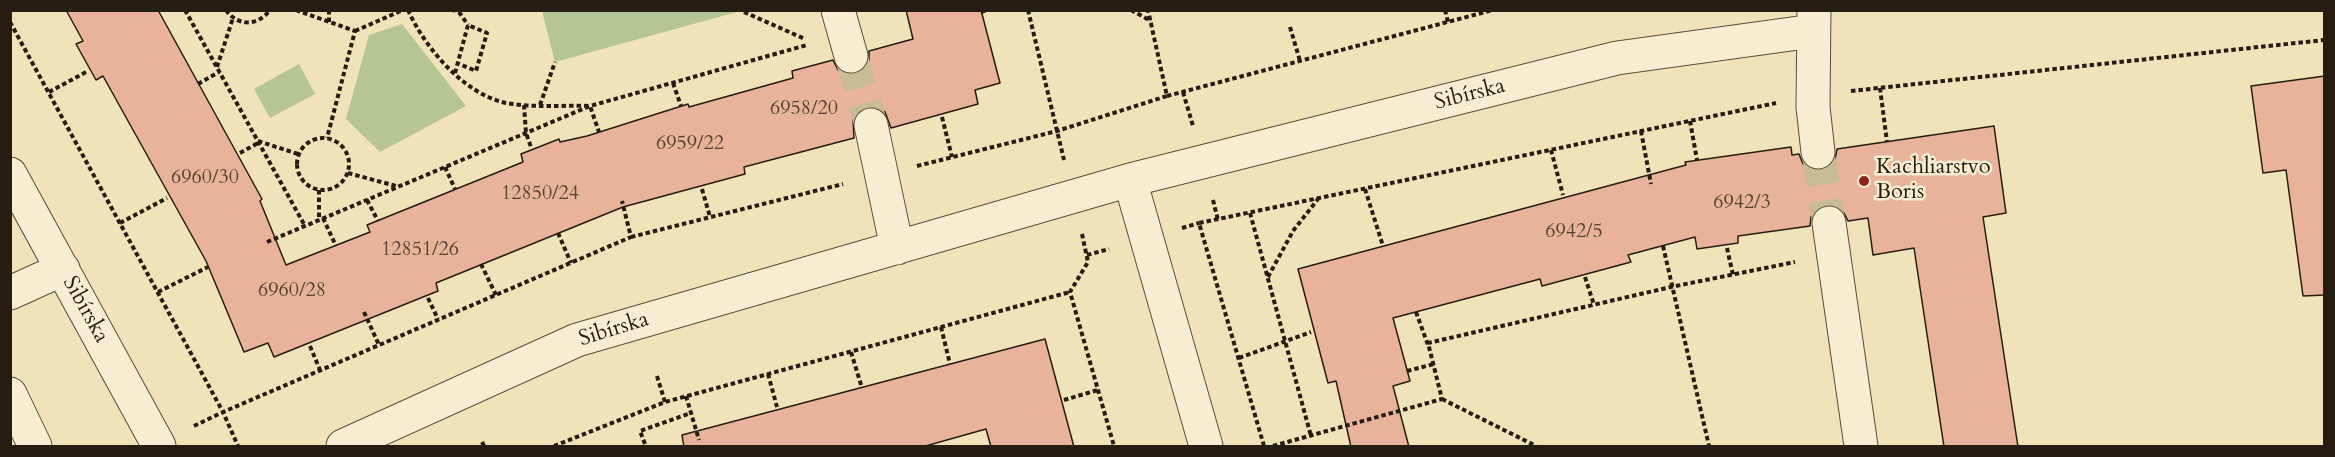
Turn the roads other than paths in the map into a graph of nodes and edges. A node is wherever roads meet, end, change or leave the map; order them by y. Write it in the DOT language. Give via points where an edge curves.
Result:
graph roads {
  1 [pos="838,10"];
  2 [pos="1814,21"];
  3 [pos="851,56"];
  4 [pos="871,125"];
  5 [pos="1818,152"];
  6 [pos="10,174"];
  7 [pos="1130,180"];
  8 [pos="1831,239"];
  9 [pos="897,248"];
  10 [pos="63,268"];
  11 [pos="10,293"];
  12 [pos="10,394"];
  13 [pos="35,447"];
  14 [pos="159,447"];
  15 [pos="343,447"];
  16 [pos="1206,447"];
  17 [pos="1861,447"];
  1 -- 3 [label="street"];
  2 -- 5 [label="street" via="1813,95"];
  2 -- 7 [label="street, Sibírska" via="1617,58"];
  4 -- 9 [label="street"];
  6 -- 10 [label="street, Sibírska"];
  7 -- 9 [label="street, Sibírska"];
  7 -- 16 [label="street"];
  8 -- 17 [label="street"];
  9 -- 15 [label="street, Sibírska" via="577,340"];
  10 -- 11 [label="street"];
  10 -- 14 [label="street, Sibírska"];
  12 -- 13 [label="street"];
}
